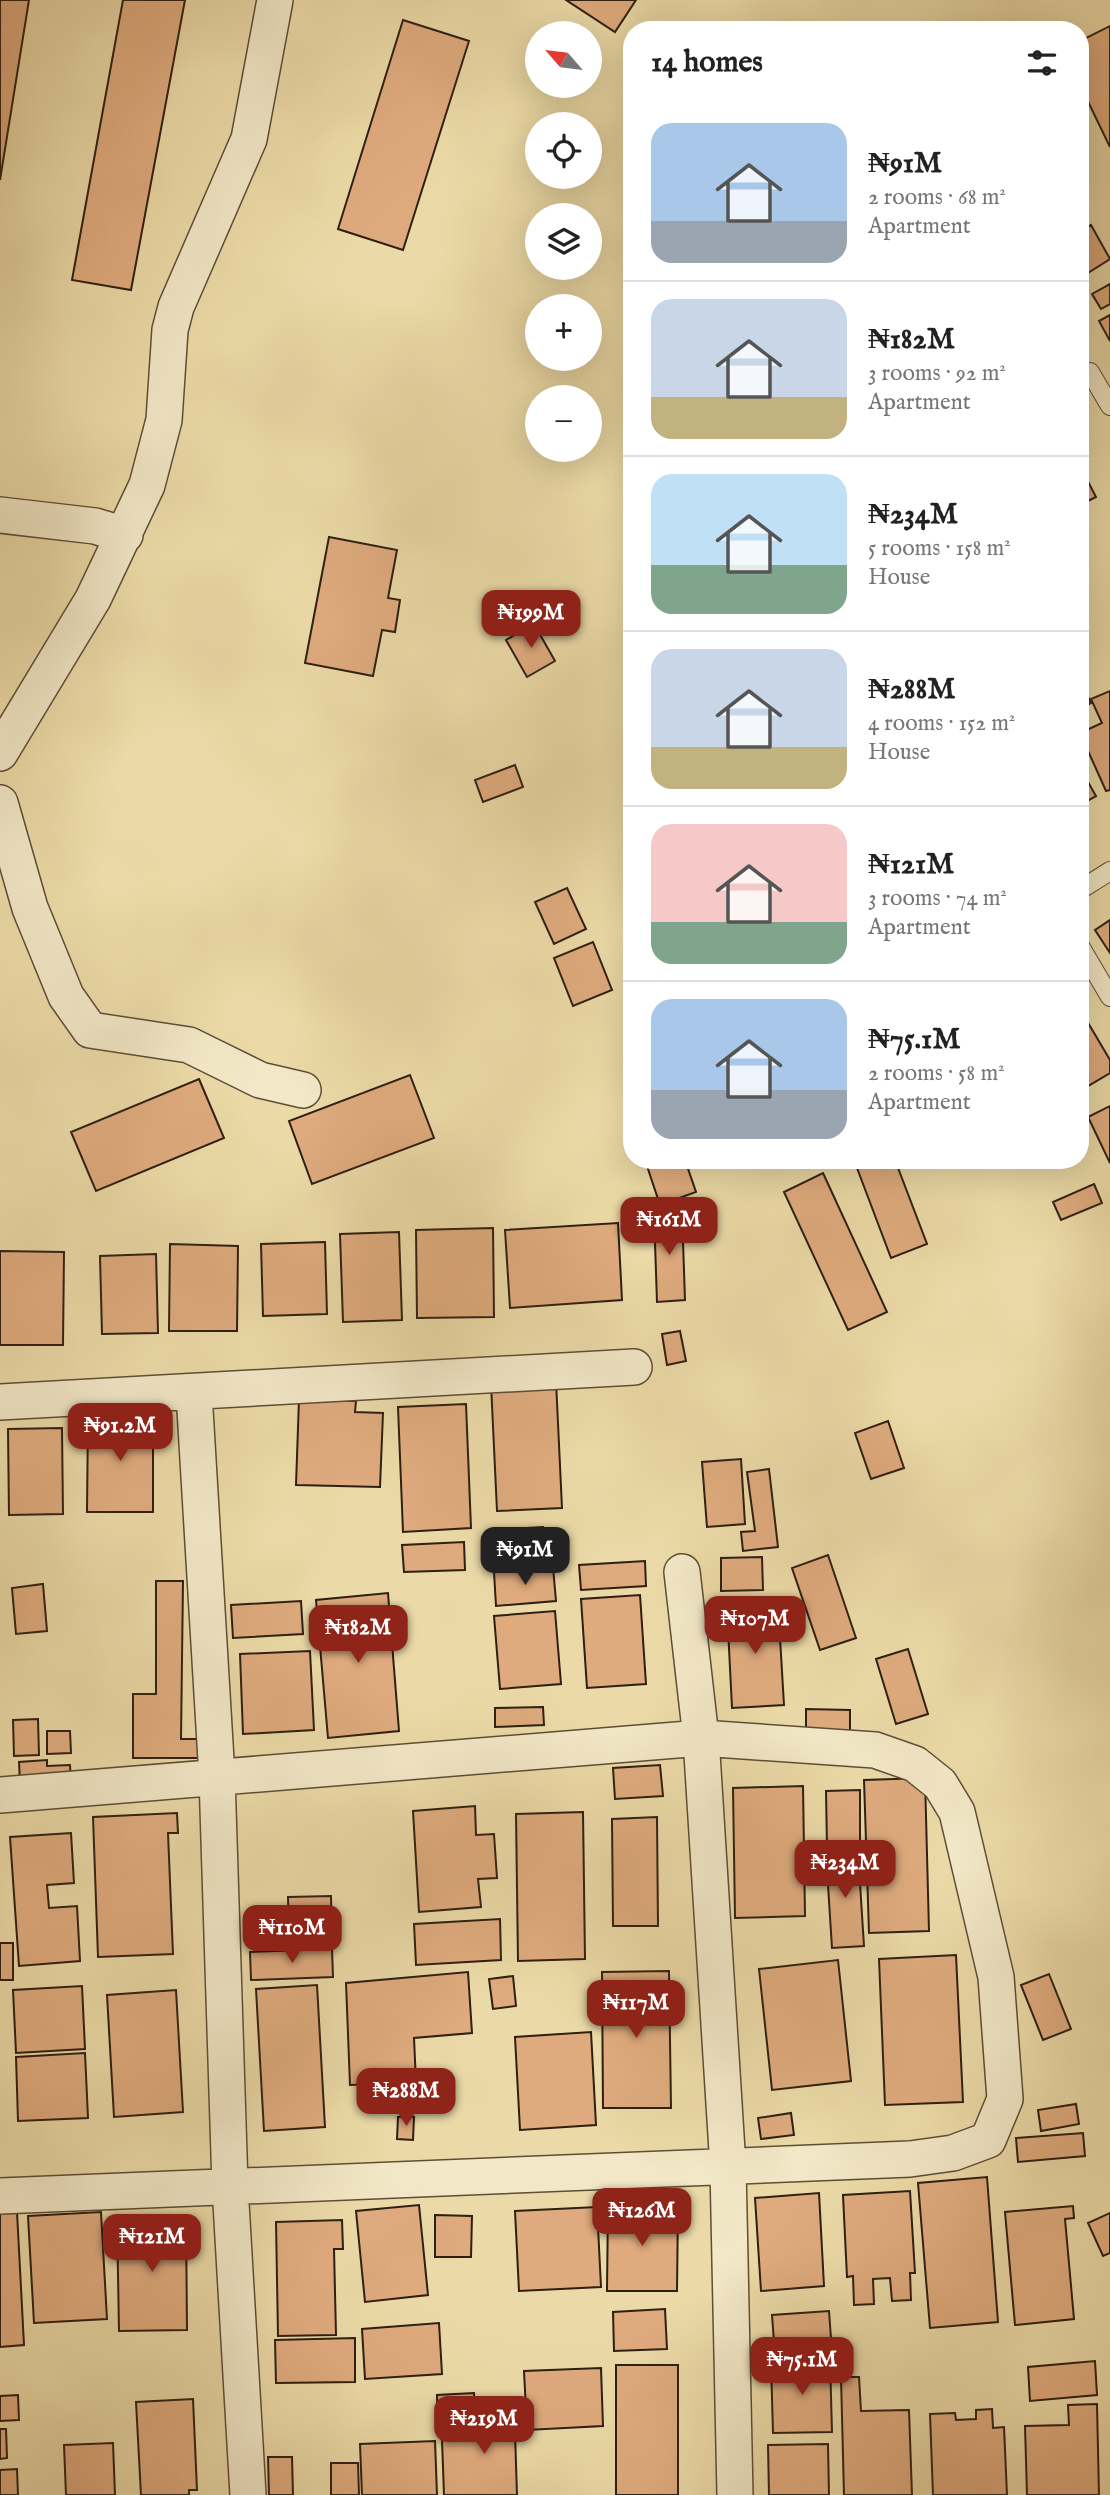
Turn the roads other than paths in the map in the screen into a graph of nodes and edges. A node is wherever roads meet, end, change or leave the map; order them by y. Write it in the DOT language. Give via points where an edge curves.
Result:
graph roads {
  1 [pos="275,0"];
  2 [pos="1090,372"];
  3 [pos="1110,406"];
  4 [pos="0,515"];
  5 [pos="125,535"];
  6 [pos="0,752"];
  7 [pos="0,803"];
  8 [pos="1110,871"];
  9 [pos="1089,884"];
  10 [pos="1089,961"];
  11 [pos="1110,997"];
  12 [pos="303,1090"];
  13 [pos="634,1367"];
  14 [pos="194,1393"];
  15 [pos="0,1402"];
  16 [pos="682,1572"];
  17 [pos="701,1738"];
  18 [pos="217,1777"];
  19 [pos="0,1795"];
  20 [pos="728,2167"];
  21 [pos="230,2186"];
  22 [pos="0,2196"];
  23 [pos="248,2495"];
  24 [pos="735,2495"];
  1 -- 5 [label="street" via="249,139 176,307 159,448"];
  2 -- 3 [label="lane"];
  4 -- 5 [label="street" via="95,526"];
  5 -- 6 [label="street" via="93,600"];
  7 -- 12 [label="street" via="30,908 66,996 90,1030 189,1045 260,1080"];
  8 -- 9 [label="lane"];
  10 -- 11 [label="lane"];
  13 -- 14 [label="street"];
  14 -- 15 [label="street"];
  14 -- 18 [label="street"];
  16 -- 17 [label="street"];
  17 -- 18 [label="street"];
  17 -- 20 [label="street"];
  17 -- 20 [label="street" via="875,1751 915,1764 940,1784 957,1812 996,1977 1005,2099 988,2140 953,2153"];
  18 -- 19 [label="street"];
  18 -- 21 [label="street"];
  20 -- 21 [label="street"];
  20 -- 24 [label="street"];
  21 -- 22 [label="street"];
  21 -- 23 [label="street"];
}
